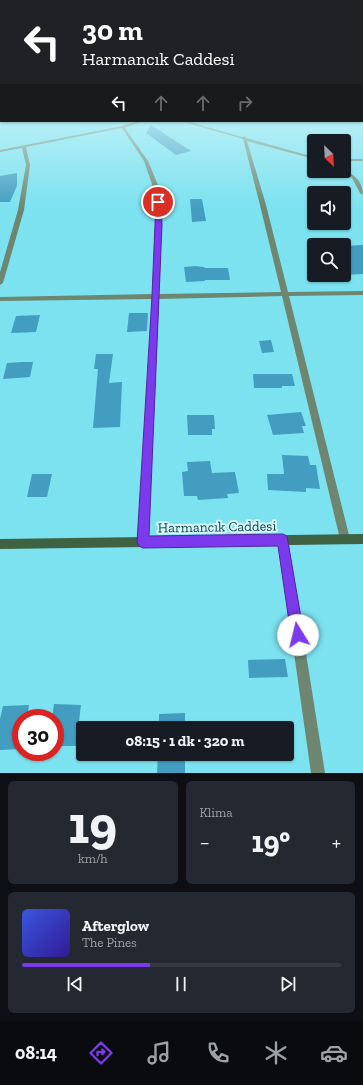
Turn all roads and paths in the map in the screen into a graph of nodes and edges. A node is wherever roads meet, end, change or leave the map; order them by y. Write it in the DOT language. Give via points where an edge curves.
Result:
graph roads {
  1 [pos="76,136"];
  2 [pos="129,136"];
  3 [pos="240,136"];
  4 [pos="244,137"];
  5 [pos="24,146"];
  6 [pos="0,151"];
  7 [pos="307,156"];
  8 [pos="351,160"];
  9 [pos="363,160"];
  10 [pos="351,176"];
  11 [pos="363,193"];
  12 [pos="0,283"];
  13 [pos="363,292"];
  14 [pos="284,294"];
  15 [pos="156,296"];
  16 [pos="0,299"];
  17 [pos="345,539"];
  18 [pos="363,539"];
  19 [pos="283,540"];
  20 [pos="143,542"];
  21 [pos="0,544"];
  22 [pos="318,773"];
  1 -- 5 [label="street"];
  2 -- 15 [label="street" via="146,162 157,190 159,225"];
  3 -- 4 [label="street"];
  4 -- 7 [label="street"];
  4 -- 14 [label="street"];
  5 -- 6 [label="street"];
  5 -- 12 [label="street" via="28,165 21,210"];
  8 -- 9 [label="street"];
  10 -- 11 [label="street"];
  13 -- 14 [label="street"];
  14 -- 15 [label="street"];
  14 -- 17 [label="street"];
  15 -- 16 [label="street"];
  15 -- 20 [label="street"];
  17 -- 18 [label="street, Harmancık Caddesi"];
  17 -- 19 [label="street, Harmancık Caddesi"];
  19 -- 20 [label="street, Harmancık Caddesi"];
  19 -- 22 [label="street"];
  20 -- 21 [label="street, Harmancık Caddesi"];
}
